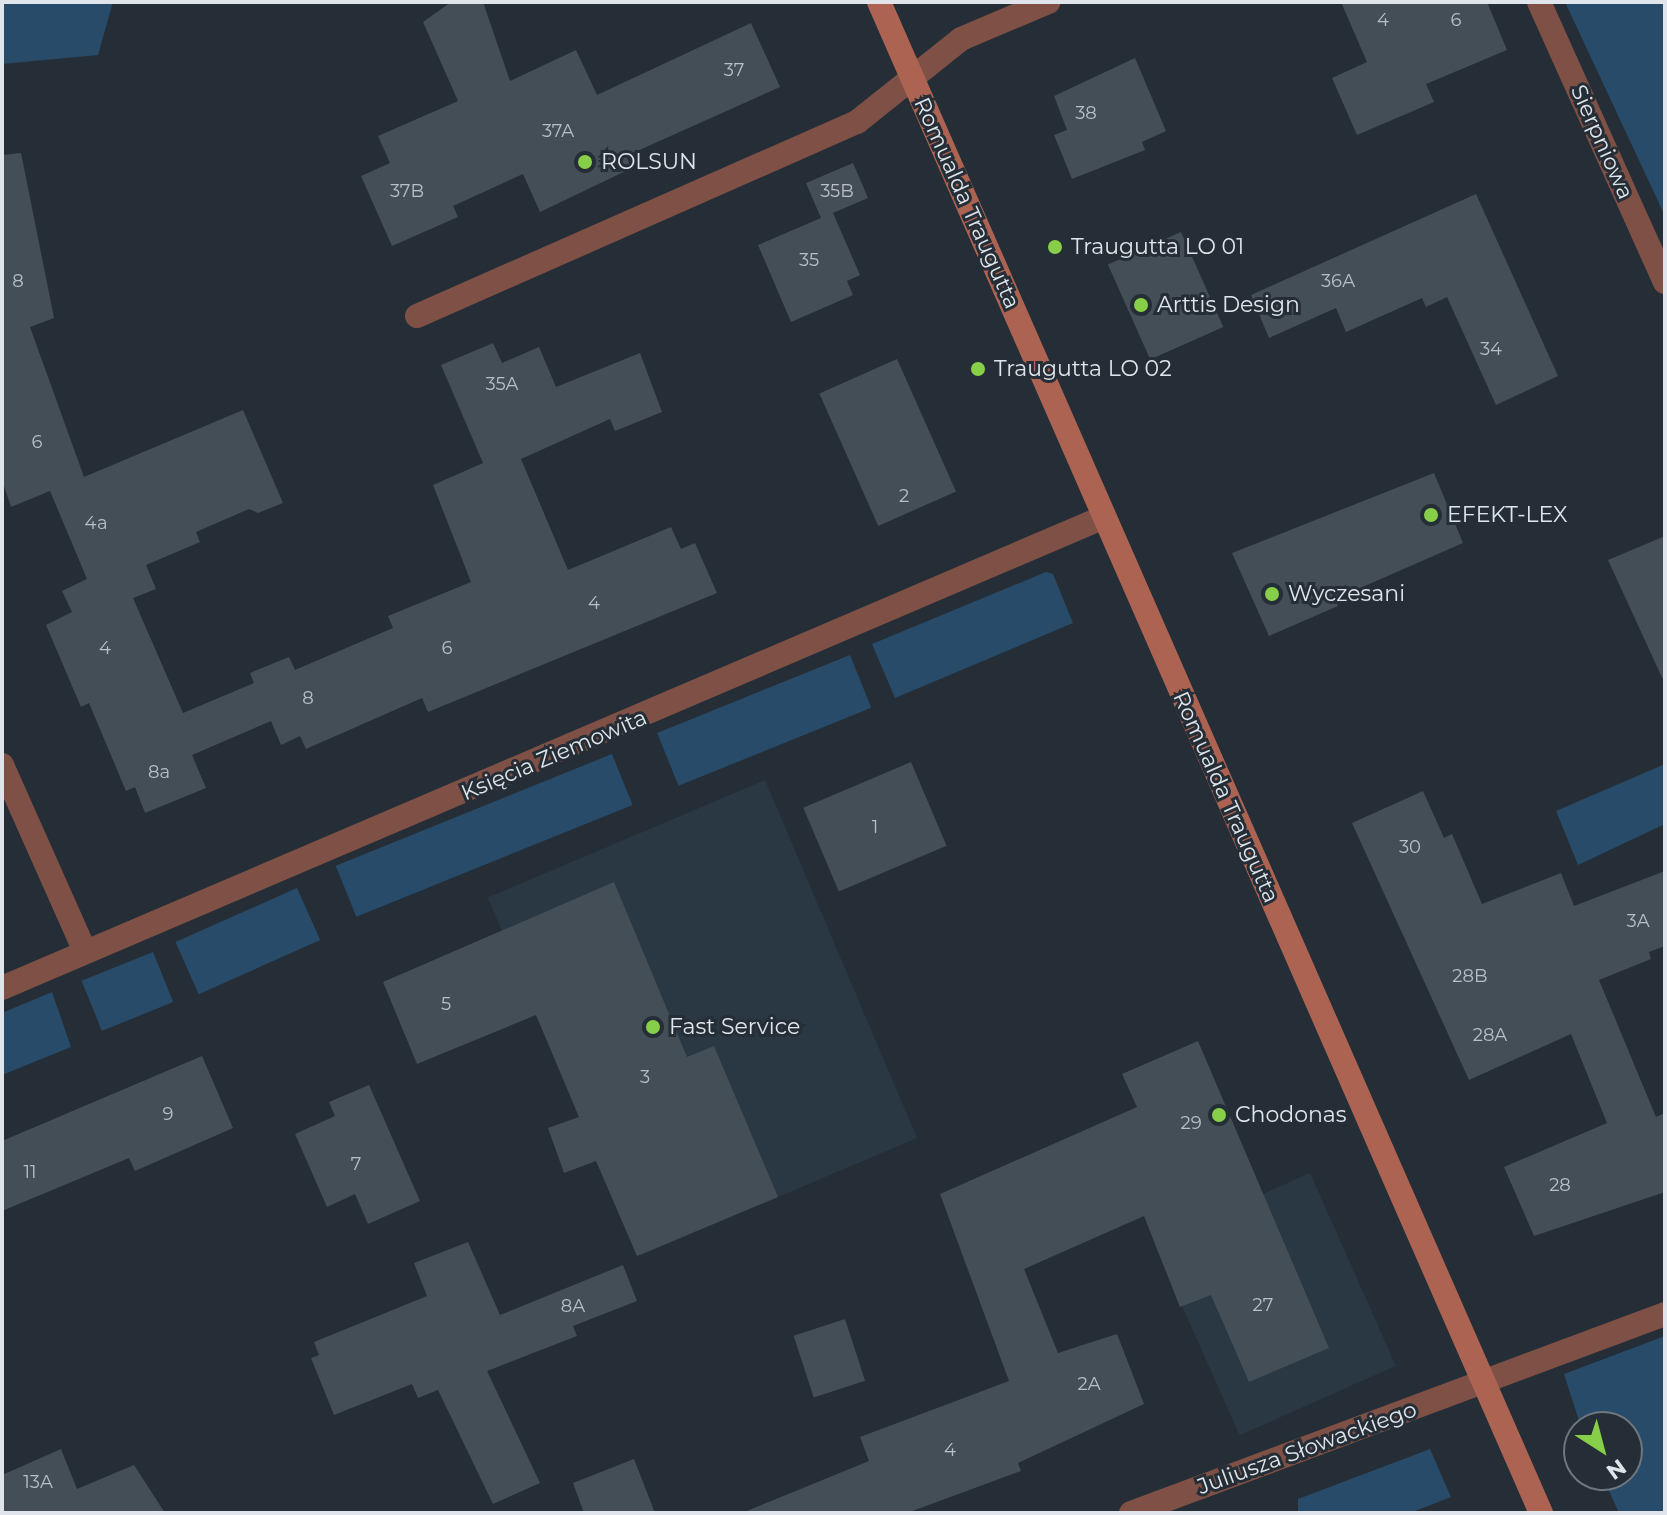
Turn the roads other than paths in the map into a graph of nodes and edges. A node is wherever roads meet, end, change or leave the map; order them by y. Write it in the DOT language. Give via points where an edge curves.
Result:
graph roads {
  1 [pos="879,2"];
  2 [pos="1048,2"];
  3 [pos="1539,2"];
  4 [pos="913,79"];
  5 [pos="1665,282"];
  6 [pos="417,316"];
  7 [pos="1104,517"];
  8 [pos="2,765"];
  9 [pos="85,951"];
  10 [pos="2,988"];
  11 [pos="1665,1314"];
  12 [pos="1484,1383"];
  13 [pos="1131,1513"];
  14 [pos="1541,1513"];
  1 -- 4 [label="street, Romualda Traugutta"];
  2 -- 4 [label="street" via="961,39"];
  3 -- 5 [label="street, Sierpniowa"];
  4 -- 6 [label="street, Romualda Traugutta" via="857,122"];
  4 -- 7 [label="street, Romualda Traugutta"];
  7 -- 9 [label="street, Księcia Ziemowita"];
  7 -- 12 [label="street, Romualda Traugutta"];
  8 -- 9 [label="street"];
  9 -- 10 [label="street, Księcia Ziemowita"];
  11 -- 12 [label="street, Juliusza Słowackiego"];
  12 -- 13 [label="street, Juliusza Słowackiego"];
  12 -- 14 [label="street, Romualda Traugutta"];
}
